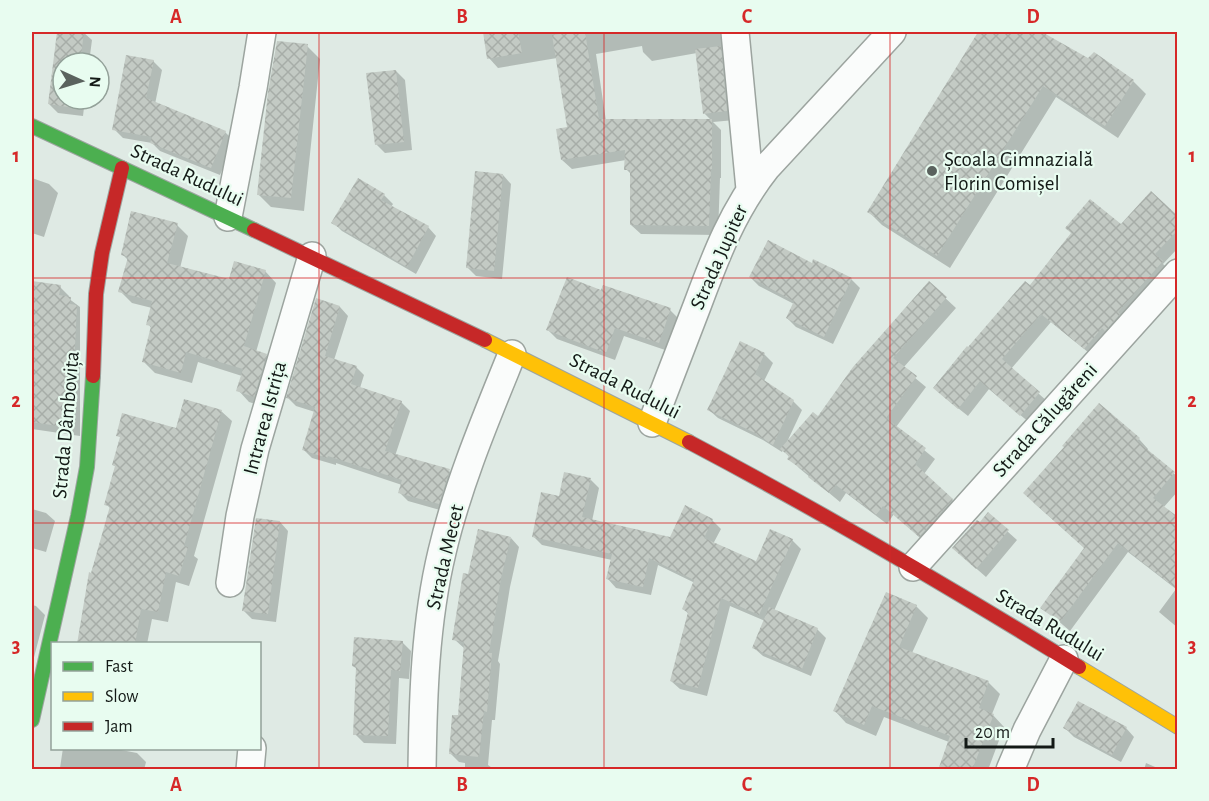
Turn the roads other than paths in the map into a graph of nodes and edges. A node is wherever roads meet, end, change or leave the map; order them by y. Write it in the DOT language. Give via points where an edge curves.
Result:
graph roads {
  1 [pos="262,32"];
  2 [pos="735,32"];
  3 [pos="892,32"];
  4 [pos="32,126"];
  5 [pos="122,168"];
  6 [pos="750,189"];
  7 [pos="228,217"];
  8 [pos="312,256"];
  9 [pos="1178,273"];
  10 [pos="512,354"];
  11 [pos="652,423"];
  12 [pos="913,567"];
  13 [pos="230,583"];
  14 [pos="1064,659"];
  15 [pos="32,720"];
  16 [pos="1178,727"];
  17 [pos="252,750"];
  18 [pos="250,770"];
  19 [pos="422,770"];
  20 [pos="1010,770"];
  1 -- 7 [label="street"];
  2 -- 6 [label="street"];
  3 -- 6 [label="street, Strada Jupiter"];
  4 -- 5 [label="main road, Strada Rudului"];
  5 -- 7 [label="main road, Strada Rudului"];
  5 -- 15 [label="main road, Strada Dâmbovița" via="96,294 87,467"];
  6 -- 11 [label="street, Strada Jupiter" via="712,264"];
  7 -- 8 [label="main road, Strada Rudului"];
  8 -- 10 [label="main road, Strada Rudului"];
  8 -- 13 [label="street, Intrarea Istrița" via="255,449"];
  9 -- 12 [label="street, Strada Călugăreni"];
  10 -- 11 [label="main road, Strada Rudului"];
  10 -- 19 [label="street, Strada Mecet" via="460,490 442,551 426,662"];
  11 -- 12 [label="main road, Strada Rudului"];
  12 -- 14 [label="main road, Strada Rudului"];
  14 -- 16 [label="main road, Strada Rudului"];
  14 -- 20 [label="street"];
  17 -- 18 [label="street"];
}
